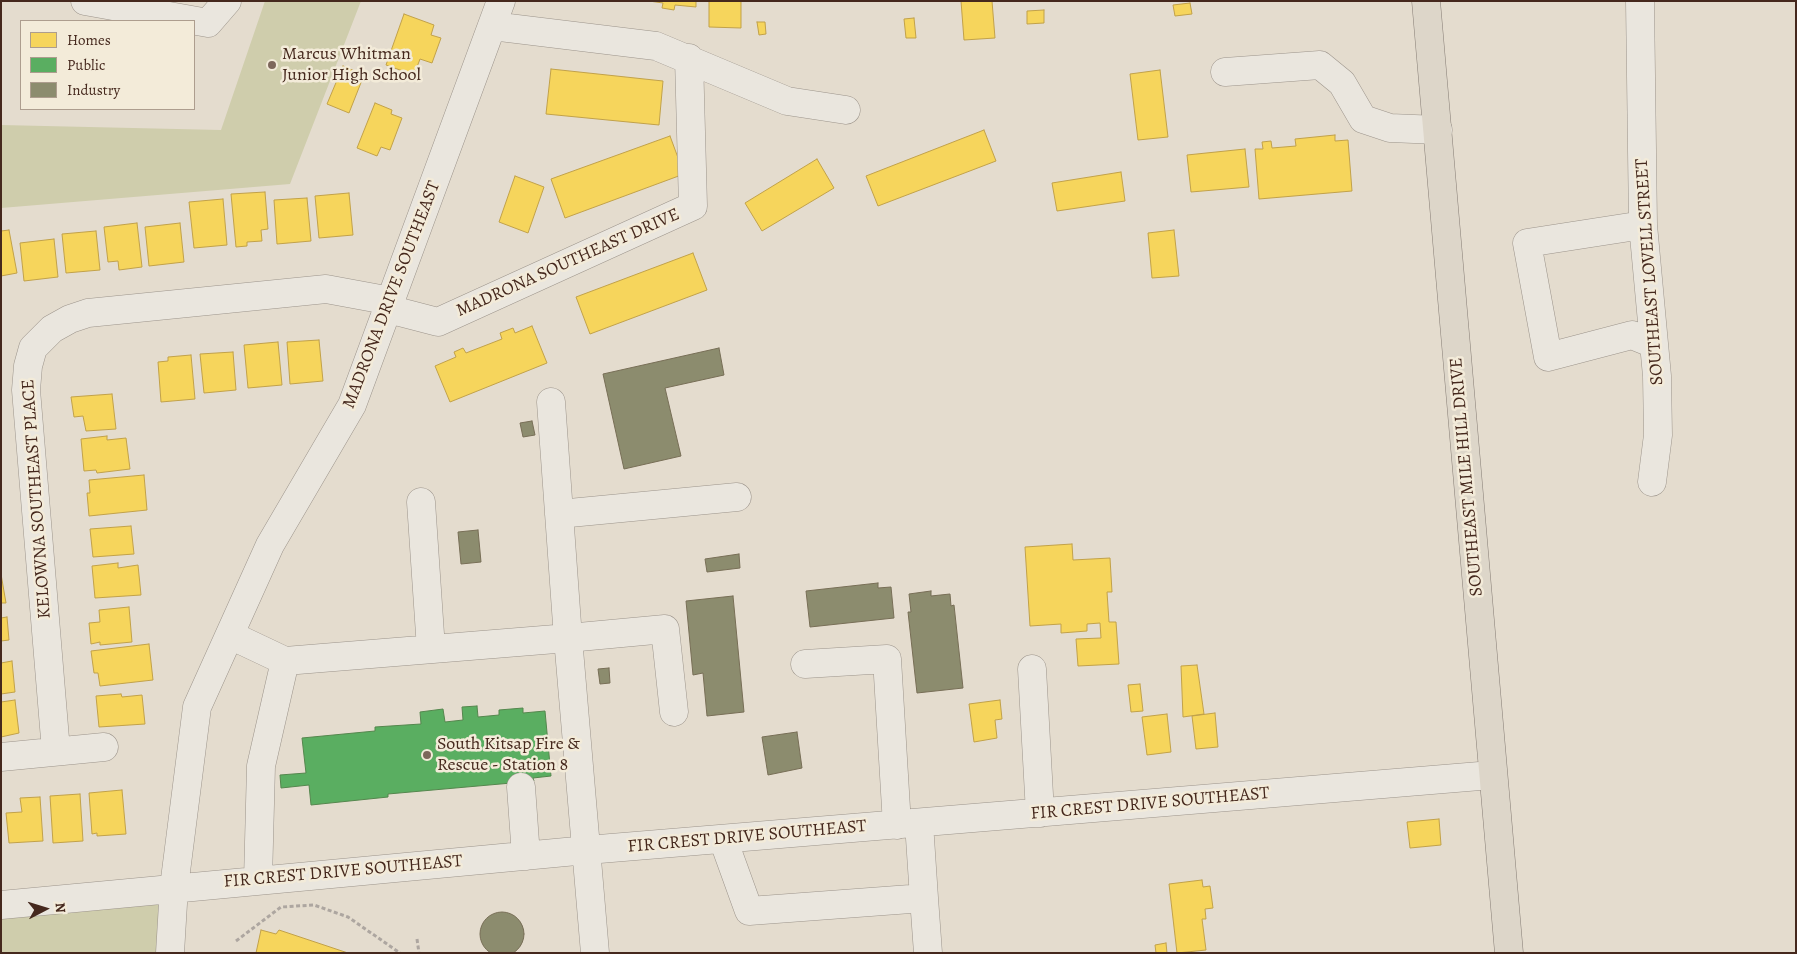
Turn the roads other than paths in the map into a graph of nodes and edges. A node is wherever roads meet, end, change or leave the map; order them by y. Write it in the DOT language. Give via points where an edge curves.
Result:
graph roads {
  1 [pos="85,1"];
  2 [pos="227,1"];
  3 [pos="1426,1"];
  4 [pos="1640,1"];
  5 [pos="497,14"];
  6 [pos="191,20"];
  7 [pos="195,21"];
  8 [pos="689,58"];
  9 [pos="1225,72"];
  10 [pos="846,110"];
  11 [pos="1438,130"];
  12 [pos="1643,225"];
  13 [pos="389,305"];
  14 [pos="1654,344"];
  15 [pos="551,402"];
  16 [pos="1652,482"];
  17 [pos="737,497"];
  18 [pos="421,502"];
  19 [pos="559,514"];
  20 [pos="230,635"];
  21 [pos="568,638"];
  22 [pos="431,649"];
  23 [pos="285,661"];
  24 [pos="805,664"];
  25 [pos="1032,669"];
  26 [pos="674,712"];
  27 [pos="104,747"];
  28 [pos="56,752"];
  29 [pos="1,757"];
  30 [pos="1492,775"];
  31 [pos="521,787"];
  32 [pos="1040,813"];
  33 [pos="908,824"];
  34 [pos="723,839"];
  35 [pos="587,850"];
  36 [pos="526,856"];
  37 [pos="258,880"];
  38 [pos="174,887"];
  39 [pos="924,898"];
  40 [pos="1,904"];
  41 [pos="170,953"];
  42 [pos="595,953"];
  43 [pos="928,953"];
  44 [pos="1509,953"];
  1 -- 6 [label="street"];
  2 -- 7 [label="street" via="208,23"];
  3 -- 11 [label="main road, SOUTHEAST MILE HILL DRIVE"];
  4 -- 12 [label="street, SOUTHEAST LOVELL STREET"];
  5 -- 8 [label="street" via="656,46"];
  5 -- 13 [label="street, MADRONA DRIVE SOUTHEAST"];
  8 -- 10 [label="street" via="787,101"];
  8 -- 13 [label="street, MADRONA SOUTHEAST DRIVE" via="694,206 438,322"];
  9 -- 11 [label="street" via="1320,65 1342,83 1363,119 1390,128"];
  11 -- 30 [label="main road, SOUTHEAST MILE HILL DRIVE"];
  12 -- 14 [label="street, SOUTHEAST LOVELL STREET"];
  12 -- 14 [label="street" via="1527,243 1548,357 1632,335"];
  13 -- 20 [label="street, MADRONA DRIVE SOUTHEAST" via="352,405 270,545"];
  13 -- 28 [label="street, KELOWNA SOUTHEAST PLACE" via="326,289 88,313 52,329 33,348 26,390"];
  14 -- 16 [label="street, SOUTHEAST LOVELL STREET" via="1658,376 1658,435"];
  15 -- 19 [label="street"];
  17 -- 19 [label="street"];
  18 -- 22 [label="street"];
  19 -- 21 [label="street"];
  20 -- 23 [label="street"];
  20 -- 38 [label="street, MADRONA DRIVE SOUTHEAST" via="197,707"];
  21 -- 22 [label="street"];
  21 -- 26 [label="street" via="665,629"];
  21 -- 35 [label="street"];
  22 -- 23 [label="street"];
  23 -- 37 [label="street" via="261,766"];
  24 -- 33 [label="street" via="887,659"];
  25 -- 32 [label="street"];
  27 -- 28 [label="street"];
  28 -- 29 [label="street"];
  30 -- 32 [label="street, FIR CREST DRIVE SOUTHEAST"];
  30 -- 44 [label="main road, SOUTHEAST MILE HILL DRIVE"];
  31 -- 36 [label="street"];
  32 -- 33 [label="street, FIR CREST DRIVE SOUTHEAST"];
  33 -- 34 [label="street, FIR CREST DRIVE SOUTHEAST"];
  33 -- 39 [label="street"];
  34 -- 35 [label="street, FIR CREST DRIVE SOUTHEAST"];
  34 -- 39 [label="street" via="749,911"];
  35 -- 36 [label="street, FIR CREST DRIVE SOUTHEAST"];
  35 -- 42 [label="street"];
  36 -- 37 [label="street, FIR CREST DRIVE SOUTHEAST"];
  37 -- 38 [label="street, FIR CREST DRIVE SOUTHEAST"];
  38 -- 40 [label="street, FIR CREST DRIVE SOUTHEAST"];
  38 -- 41 [label="street, MADRONA DRIVE SOUTHEAST"];
  39 -- 43 [label="street"];
}
